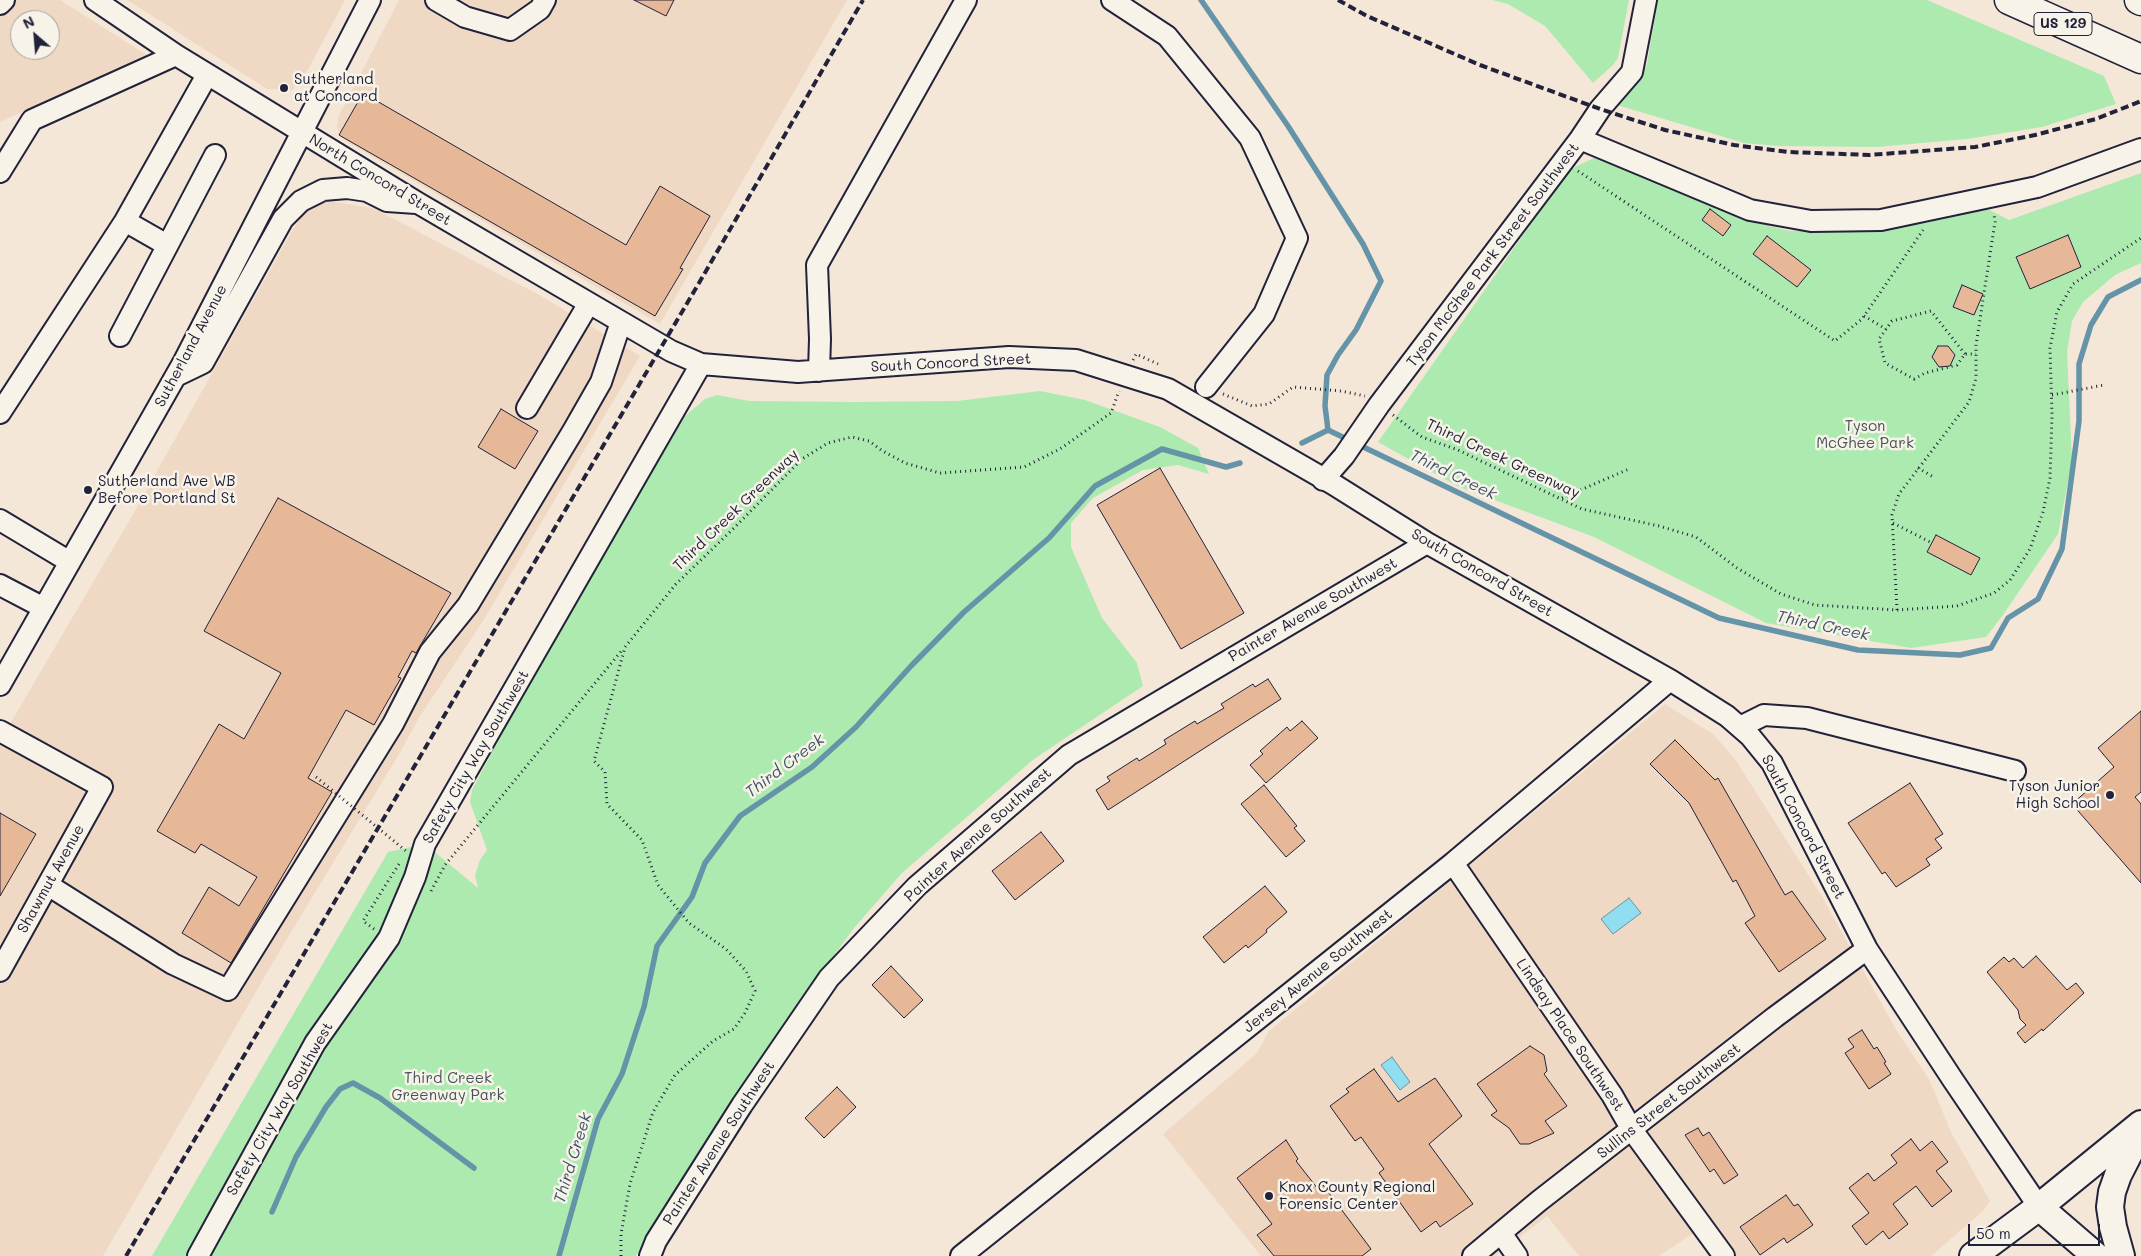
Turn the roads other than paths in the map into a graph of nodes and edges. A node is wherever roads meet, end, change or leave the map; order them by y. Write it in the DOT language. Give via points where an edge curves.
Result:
graph roads {
  1 [pos="4,0"];
  2 [pos="95,0"];
  3 [pos="370,0"];
  4 [pos="436,0"];
  5 [pos="545,0"];
  6 [pos="966,0"];
  7 [pos="1112,0"];
  8 [pos="1646,0"];
  9 [pos="2009,0"];
  10 [pos="0,4"];
  11 [pos="176,55"];
  12 [pos="2141,59"];
  13 [pos="207,74"];
  14 [pos="302,132"];
  15 [pos="1580,139"];
  16 [pos="2141,149"];
  17 [pos="215,155"];
  18 [pos="0,172"];
  19 [pos="137,199"];
  20 [pos="418,203"];
  21 [pos="125,221"];
  22 [pos="145,233"];
  23 [pos="167,245"];
  24 [pos="589,303"];
  25 [pos="621,322"];
  26 [pos="120,336"];
  27 [pos="671,351"];
  28 [pos="702,364"];
  29 [pos="819,370"];
  30 [pos="176,376"];
  31 [pos="1206,387"];
  32 [pos="527,408"];
  33 [pos="0,413"];
  34 [pos="1323,480"];
  35 [pos="0,520"];
  36 [pos="1427,543"];
  37 [pos="70,562"];
  38 [pos="0,584"];
  39 [pos="44,608"];
  40 [pos="1670,680"];
  41 [pos="0,686"];
  42 [pos="1740,727"];
  43 [pos="0,731"];
  44 [pos="2015,771"];
  45 [pos="1453,862"];
  46 [pos="48,885"];
  47 [pos="1867,949"];
  48 [pos="0,971"];
  49 [pos="2141,1124"];
  50 [pos="1632,1130"];
  51 [pos="2141,1130"];
  52 [pos="2040,1207"];
  53 [pos="1501,1233"];
  54 [pos="198,1256"];
  55 [pos="650,1256"];
  56 [pos="961,1256"];
  57 [pos="1473,1256"];
  58 [pos="1517,1256"];
  59 [pos="1724,1256"];
  60 [pos="1973,1256"];
  61 [pos="2096,1256"];
  62 [pos="2121,1256"];
  1 -- 10 [label="street"];
  2 -- 11 [label="street, North Concord Street"];
  3 -- 14 [label="street, Sutherland Avenue"];
  4 -- 5 [label="street" via="465,17 510,30 540,9"];
  6 -- 29 [label="street" via="817,265"];
  7 -- 31 [label="street" via="1167,36 1250,138 1297,238 1264,314"];
  8 -- 15 [label="street" via="1632,72 1600,109"];
  9 -- 12 [label="highway, US 129"];
  11 -- 13 [label="street, North Concord Street"];
  11 -- 18 [label="street" via="32,120"];
  13 -- 14 [label="street, North Concord Street"];
  13 -- 19 [label="street"];
  14 -- 20 [label="street, North Concord Street"];
  14 -- 30 [label="street, Sutherland Avenue"];
  15 -- 16 [label="street, Tyson McGhee Park Street Southwest" via="1750,210 1811,221 1881,220 2036,187"];
  15 -- 34 [label="street, Tyson McGhee Park Street Southwest"];
  17 -- 23 [label="street"];
  19 -- 21 [label="street"];
  19 -- 22 [label="street" via="137,214"];
  20 -- 24 [label="street, North Concord Street"];
  20 -- 30 [label="street" via="387,201 368,191 348,188 323,190 301,201 283,219 202,363"];
  21 -- 22 [label="street"];
  21 -- 33 [label="street"];
  22 -- 23 [label="street"];
  23 -- 26 [label="street"];
  24 -- 25 [label="street, North Concord Street"];
  24 -- 32 [label="street"];
  25 -- 27 [label="street, North Concord Street"];
  25 -- 46 [label="street" via="601,382 574,431 468,606 430,652 388,732 228,990 173,964"];
  27 -- 28 [label="street, South Concord Street"];
  28 -- 29 [label="street, South Concord Street" via="798,372"];
  28 -- 54 [label="street, Safety City Way Southwest" via="425,844 389,938 315,1043"];
  29 -- 34 [label="street, South Concord Street" via="1008,357 1076,360 1168,389"];
  30 -- 37 [label="street, Sutherland Avenue"];
  34 -- 36 [label="street, South Concord Street"];
  35 -- 37 [label="street"];
  36 -- 40 [label="street, South Concord Street"];
  36 -- 55 [label="street, Painter Avenue Southwest" via="1069,755 917,886 829,978 742,1105 656,1241"];
  37 -- 39 [label="street, Sutherland Avenue"];
  38 -- 39 [label="street"];
  39 -- 41 [label="street, Sutherland Avenue"];
  40 -- 42 [label="street, South Concord Street"];
  40 -- 45 [label="street, Jersey Avenue Southwest"];
  42 -- 44 [label="street" via="1764,715 1806,718"];
  42 -- 47 [label="street, South Concord Street" via="1772,763"];
  43 -- 46 [label="street, Shawmut Avenue" via="102,787"];
  45 -- 50 [label="street, Lindsay Place Southwest" via="1612,1095"];
  45 -- 56 [label="street, Jersey Avenue Southwest"];
  46 -- 48 [label="street, Shawmut Avenue"];
  47 -- 50 [label="street, Sullins Street Southwest"];
  47 -- 52 [label="street, South Concord Street"];
  49 -- 52 [label="main road"];
  50 -- 53 [label="street, Sullins Street Southwest"];
  50 -- 59 [label="street, Lindsay Place Southwest"];
  51 -- 62 [label="main road" via="2112,1192 2110,1207"];
  52 -- 60 [label="main road"];
  52 -- 61 [label="main road"];
  53 -- 57 [label="street, Sullins Street Southwest"];
  53 -- 58 [label="street"];
}
